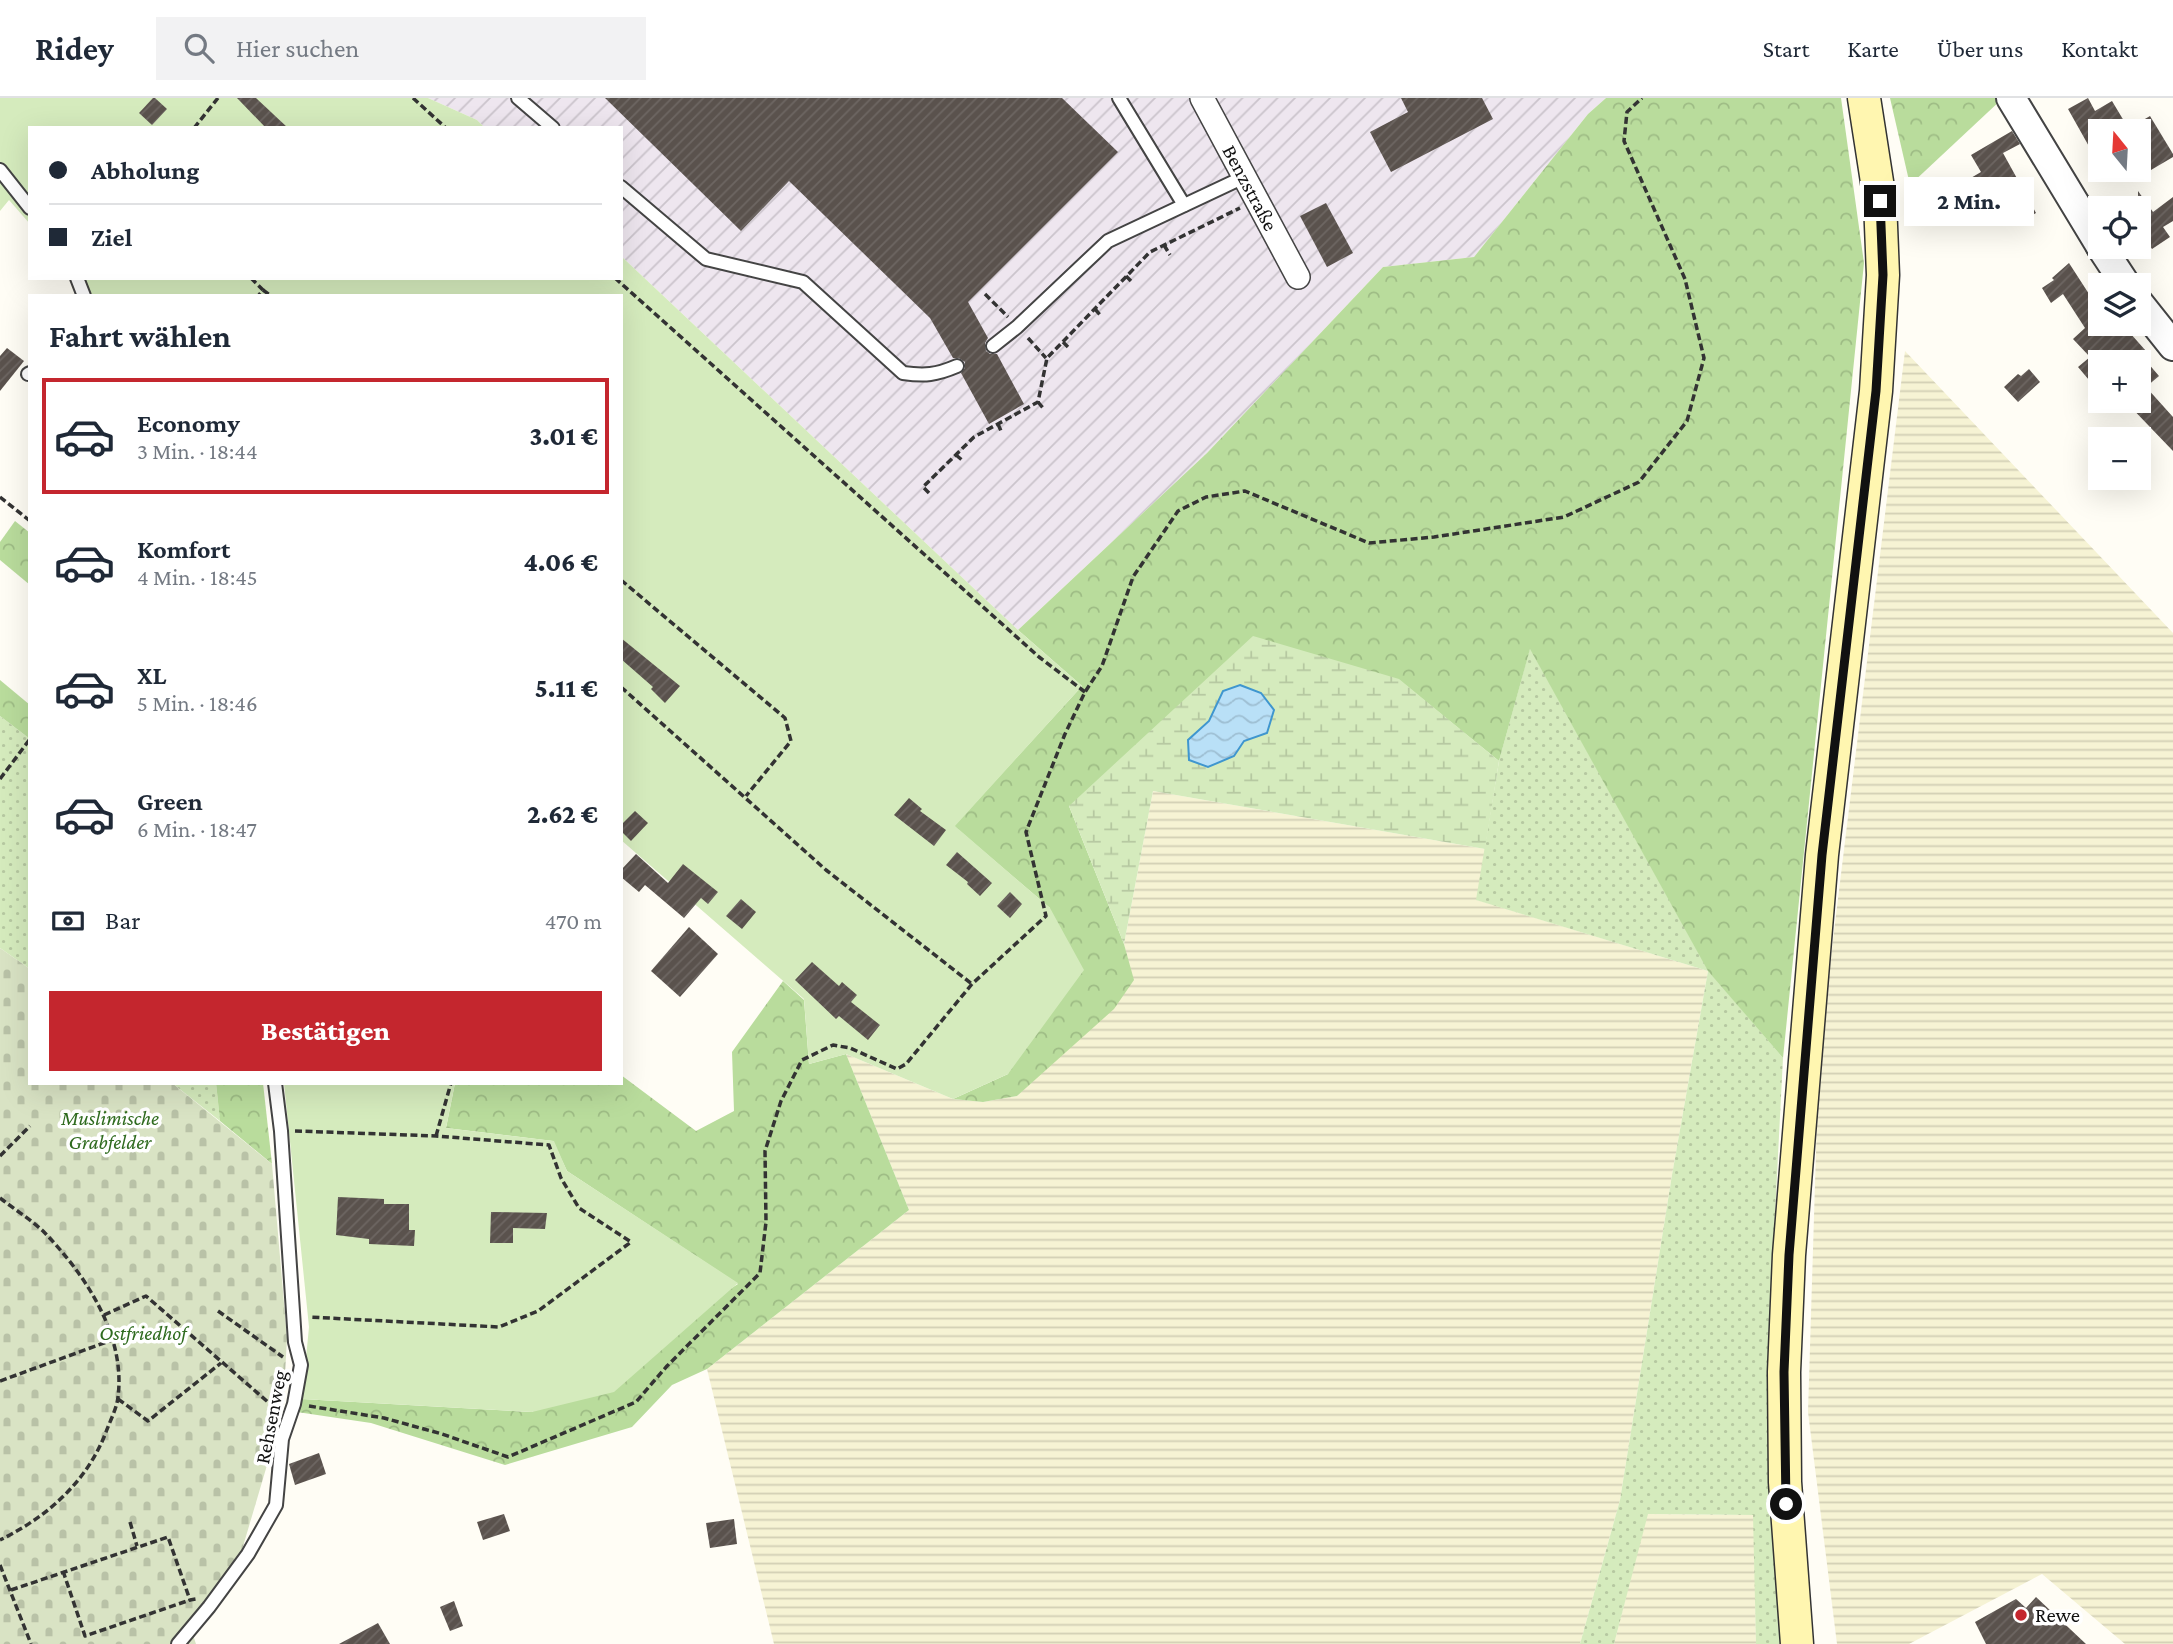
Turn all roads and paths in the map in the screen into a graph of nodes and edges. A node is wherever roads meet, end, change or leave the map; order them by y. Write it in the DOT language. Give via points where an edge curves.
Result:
graph roads {
  1 [pos="218,98"];
  2 [pos="412,98"];
  3 [pos="518,98"];
  4 [pos="1119,98"];
  5 [pos="1202,98"];
  6 [pos="1642,98"];
  7 [pos="1864,98"];
  8 [pos="2011,98"];
  9 [pos="196,126"];
  10 [pos="444,126"];
  11 [pos="551,126"];
  12 [pos="0,170"];
  13 [pos="1244,177"];
  14 [pos="623,189"];
  15 [pos="1256,200"];
  16 [pos="28,205"];
  17 [pos="1184,205"];
  18 [pos="2088,225"];
  19 [pos="1164,245"];
  20 [pos="1170,255"];
  21 [pos="1126,276"];
  22 [pos="1298,277"];
  23 [pos="253,280"];
  24 [pos="617,280"];
  25 [pos="1133,284"];
  26 [pos="263,290"];
  27 [pos="260,294"];
  28 [pos="268,294"];
  29 [pos="985,294"];
  30 [pos="1094,309"];
  31 [pos="1001,310"];
  32 [pos="1101,316"];
  33 [pos="2151,318"];
  34 [pos="1017,327"];
  35 [pos="1063,342"];
  36 [pos="993,346"];
  37 [pos="2173,346"];
  38 [pos="1069,348"];
  39 [pos="1047,358"];
  40 [pos="957,366"];
  41 [pos="1038,402"];
  42 [pos="1043,408"];
  43 [pos="998,424"];
  44 [pos="1001,431"];
  45 [pos="956,454"];
  46 [pos="962,460"];
  47 [pos="929,493"];
  48 [pos="0,497"];
  49 [pos="28,519"];
  50 [pos="623,582"];
  51 [pos="623,689"];
  52 [pos="1086,692"];
  53 [pos="28,742"];
  54 [pos="0,779"];
  55 [pos="745,797"];
  56 [pos="972,984"];
  57 [pos="275,1085"];
  58 [pos="450,1085"];
  59 [pos="30,1126"];
  60 [pos="281,1130"];
  61 [pos="436,1136"];
  62 [pos="0,1156"];
  63 [pos="0,1198"];
  64 [pos="218,1311"];
  65 [pos="104,1315"];
  66 [pos="293,1316"];
  67 [pos="112,1340"];
  68 [pos="221,1363"];
  69 [pos="301,1364"];
  70 [pos="0,1381"];
  71 [pos="118,1399"];
  72 [pos="294,1404"];
  73 [pos="277,1410"];
  74 [pos="130,1522"];
  75 [pos="0,1541"];
  76 [pos="137,1546"];
  77 [pos="0,1565"];
  78 [pos="63,1572"];
  79 [pos="11,1590"];
  80 [pos="190,1600"];
  81 [pos="209,1607"];
  82 [pos="31,1644"];
  83 [pos="178,1644"];
  84 [pos="1797,1644"];
  1 -- 9 [label="path"];
  2 -- 10 [label="path"];
  3 -- 11 [label="lane"];
  4 -- 17 [label="lane"];
  5 -- 13 [label="street, Benzstraße"];
  6 -- 52 [label="path" via="1627,112 1624,141 1685,279 1704,358 1687,422 1639,482 1564,517 1369,543 1245,491 1206,497 1178,511 1133,577 1102,666"];
  7 -- 84 [label="main road" via="1880,201 1883,275 1876,391 1822,855 1789,1255 1785,1482"];
  8 -- 18 [label="street"];
  12 -- 16 [label="lane"];
  13 -- 15 [label="street, Benzstraße"];
  13 -- 17 [label="lane"];
  14 -- 40 [label="lane" via="706,259 803,282 903,373 922,376"];
  15 -- 19 [label="path"];
  15 -- 22 [label="street, Benzstraße"];
  17 -- 34 [label="lane" via="1108,241"];
  19 -- 20 [label="path"];
  19 -- 21 [label="path"];
  21 -- 25 [label="path"];
  21 -- 30 [label="path"];
  23 -- 26 [label="path"];
  24 -- 52 [label="path" via="1039,657"];
  26 -- 27 [label="path"];
  26 -- 28 [label="path"];
  29 -- 31 [label="path"];
  30 -- 32 [label="path"];
  30 -- 35 [label="path"];
  33 -- 37 [label="street"];
  34 -- 36 [label="lane"];
  34 -- 39 [label="path"];
  35 -- 38 [label="path"];
  35 -- 39 [label="path"];
  39 -- 41 [label="path"];
  41 -- 42 [label="path"];
  41 -- 43 [label="path"];
  43 -- 44 [label="path"];
  43 -- 45 [label="path"];
  45 -- 46 [label="path"];
  45 -- 47 [label="path" via="923,487"];
  48 -- 49 [label="path"];
  50 -- 55 [label="path" via="785,718 791,741"];
  51 -- 55 [label="path"];
  52 -- 56 [label="path" via="1026,832 1046,916"];
  53 -- 54 [label="path"];
  55 -- 56 [label="path" via="827,870"];
  56 -- 72 [label="path" via="897,1069 833,1045 802,1060 781,1101 765,1151 766,1222 760,1273 636,1402 508,1457 384,1418"];
  57 -- 60 [label="lane, Rehsenweg"];
  58 -- 61 [label="path"];
  59 -- 62 [label="path"];
  60 -- 61 [label="path"];
  60 -- 66 [label="lane, Rehsenweg"];
  61 -- 66 [label="path" via="549,1145 579,1208 631,1242 538,1311 499,1327"];
  63 -- 65 [label="path" via="41,1229 72,1265"];
  64 -- 69 [label="path" via="277,1354"];
  65 -- 67 [label="path"];
  65 -- 68 [label="path" via="146,1296"];
  66 -- 69 [label="lane, Rehsenweg"];
  67 -- 70 [label="path"];
  67 -- 71 [label="path"];
  68 -- 71 [label="path" via="148,1421"];
  68 -- 73 [label="path"];
  69 -- 72 [label="lane, Rehsenweg"];
  71 -- 75 [label="path" via="98,1453 74,1487 24,1529"];
  72 -- 81 [label="lane, Rehsenweg" via="282,1439 276,1505"];
  74 -- 76 [label="path"];
  76 -- 78 [label="path"];
  76 -- 80 [label="path" via="168,1537"];
  77 -- 79 [label="path"];
  78 -- 79 [label="path"];
  78 -- 80 [label="path" via="85,1636"];
  79 -- 82 [label="path"];
  80 -- 81 [label="path" via="198,1598"];
  81 -- 83 [label="lane, Rehsenweg"];
}
